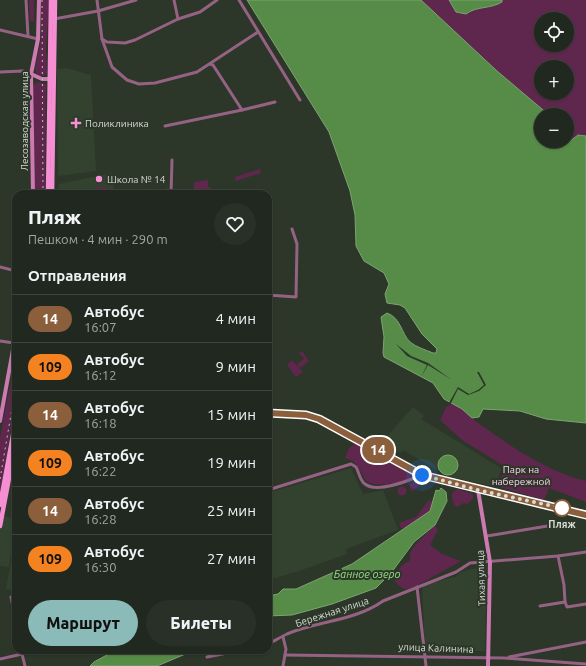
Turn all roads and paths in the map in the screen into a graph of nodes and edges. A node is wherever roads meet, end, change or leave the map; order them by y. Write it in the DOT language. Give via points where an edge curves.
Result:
graph roads {
  1 [pos="26,0"];
  2 [pos="39,0"];
  3 [pos="51,0"];
  4 [pos="55,0"];
  5 [pos="96,0"];
  6 [pos="136,0"];
  7 [pos="174,0"];
  8 [pos="216,0"];
  9 [pos="239,0"];
  10 [pos="98,11"];
  11 [pos="53,19"];
  12 [pos="178,19"];
  13 [pos="0,30"];
  14 [pos="258,32"];
  15 [pos="28,36"];
  16 [pos="38,39"];
  17 [pos="102,39"];
  18 [pos="210,64"];
  19 [pos="0,72"];
  20 [pos="32,74"];
  21 [pos="49,79"];
  22 [pos="300,100"];
  23 [pos="275,102"];
  24 [pos="242,110"];
  25 [pos="165,126"];
  26 [pos="172,160"];
  27 [pos="33,190"];
  28 [pos="48,190"];
  29 [pos="52,190"];
  30 [pos="171,190"];
  31 [pos="292,229"];
  32 [pos="0,267"];
  33 [pos="12,270"];
  34 [pos="272,295"];
  35 [pos="0,341"];
  36 [pos="12,343"];
  37 [pos="12,354"];
  38 [pos="272,413"];
  39 [pos="0,421"];
  40 [pos="12,440"];
  41 [pos="12,465"];
  42 [pos="422,475"];
  43 [pos="272,489"];
  44 [pos="478,490"];
  45 [pos="0,505"];
  46 [pos="586,515"];
  47 [pos="566,523"];
  48 [pos="0,526"];
  49 [pos="487,536"];
  50 [pos="586,552"];
  51 [pos="558,556"];
  52 [pos="490,562"];
  53 [pos="417,587"];
  54 [pos="11,596"];
  55 [pos="12,601"];
  56 [pos="565,602"];
  57 [pos="586,604"];
  58 [pos="540,606"];
  59 [pos="283,637"];
  60 [pos="272,642"];
  61 [pos="586,642"];
  62 [pos="16,654"];
  63 [pos="22,654"];
  64 [pos="222,654"];
  65 [pos="285,655"];
  66 [pos="206,657"];
  67 [pos="426,658"];
  68 [pos="489,658"];
  69 [pos="504,658"];
  70 [pos="0,659"];
  71 [pos="586,664"];
  72 [pos="25,666"];
  73 [pos="283,666"];
  74 [pos="426,666"];
  75 [pos="488,666"];
  1 -- 15 [label="street"];
  2 -- 16 [label="main road, Лесозаводская улица"];
  3 -- 11 [label="main road"];
  4 -- 11 [label="main road"];
  5 -- 10 [label="street"];
  6 -- 10 [label="street"];
  7 -- 12 [label="street"];
  8 -- 12 [label="street" via="200,12"];
  9 -- 14 [label="street"];
  10 -- 11 [label="street"];
  10 -- 17 [label="street"];
  11 -- 21 [label="main road"];
  11 -- 29 [label="main road"];
  12 -- 17 [label="street" via="125,43"];
  13 -- 15 [label="street"];
  14 -- 18 [label="street"];
  14 -- 22 [label="street"];
  15 -- 16 [label="street"];
  16 -- 20 [label="main road, Лесозаводская улица"];
  17 -- 18 [label="street" via="112,67 127,80 139,84 155,83 197,72"];
  18 -- 24 [label="street"];
  19 -- 20 [label="street" via="23,71"];
  20 -- 21 [label="main road"];
  20 -- 27 [label="main road, Лесозаводская улица"];
  21 -- 28 [label="main road"];
  23 -- 24 [label="street"];
  24 -- 25 [label="street"];
  26 -- 30 [label="street"];
  31 -- 34 [label="street" via="297,244 296,296"];
  32 -- 33 [label="street"];
  35 -- 36 [label="street"];
  37 -- 39 [label="main road"];
  38 -- 42 [label="main road" via="306,415 319,419"];
  40 -- 45 [label="main road"];
  41 -- 48 [label="main road"];
  42 -- 43 [label="street" via="403,484 370,487 363,483 356,467 351,464"];
  42 -- 44 [label="main road"];
  44 -- 46 [label="main road"];
  44 -- 49 [label="main road, Тихая улица"];
  47 -- 49 [label="street"];
  49 -- 52 [label="main road, Тихая улица"];
  50 -- 51 [label="street, Бережная улица"];
  51 -- 52 [label="street, Бережная улица"];
  51 -- 56 [label="street"];
  52 -- 53 [label="street, Бережная улица" via="470,563 456,572"];
  52 -- 68 [label="main road, Тихая улица"];
  53 -- 59 [label="street, Бережная улица" via="375,607"];
  53 -- 67 [label="street"];
  54 -- 55 [label="street"];
  56 -- 57 [label="street" via="567,607"];
  56 -- 58 [label="street"];
  59 -- 60 [label="street, Бережная улица"];
  59 -- 65 [label="street"];
  61 -- 69 [label="street"];
  62 -- 70 [label="street"];
  63 -- 72 [label="street"];
  64 -- 66 [label="street"];
  65 -- 67 [label="street, улица Калинина" via="396,655"];
  65 -- 73 [label="street"];
  67 -- 68 [label="street, улица Калинина"];
  67 -- 74 [label="street"];
  68 -- 69 [label="street, улица Калинина"];
  68 -- 75 [label="main road, Тихая улица"];
  69 -- 71 [label="street, улица Калинина"];
}
